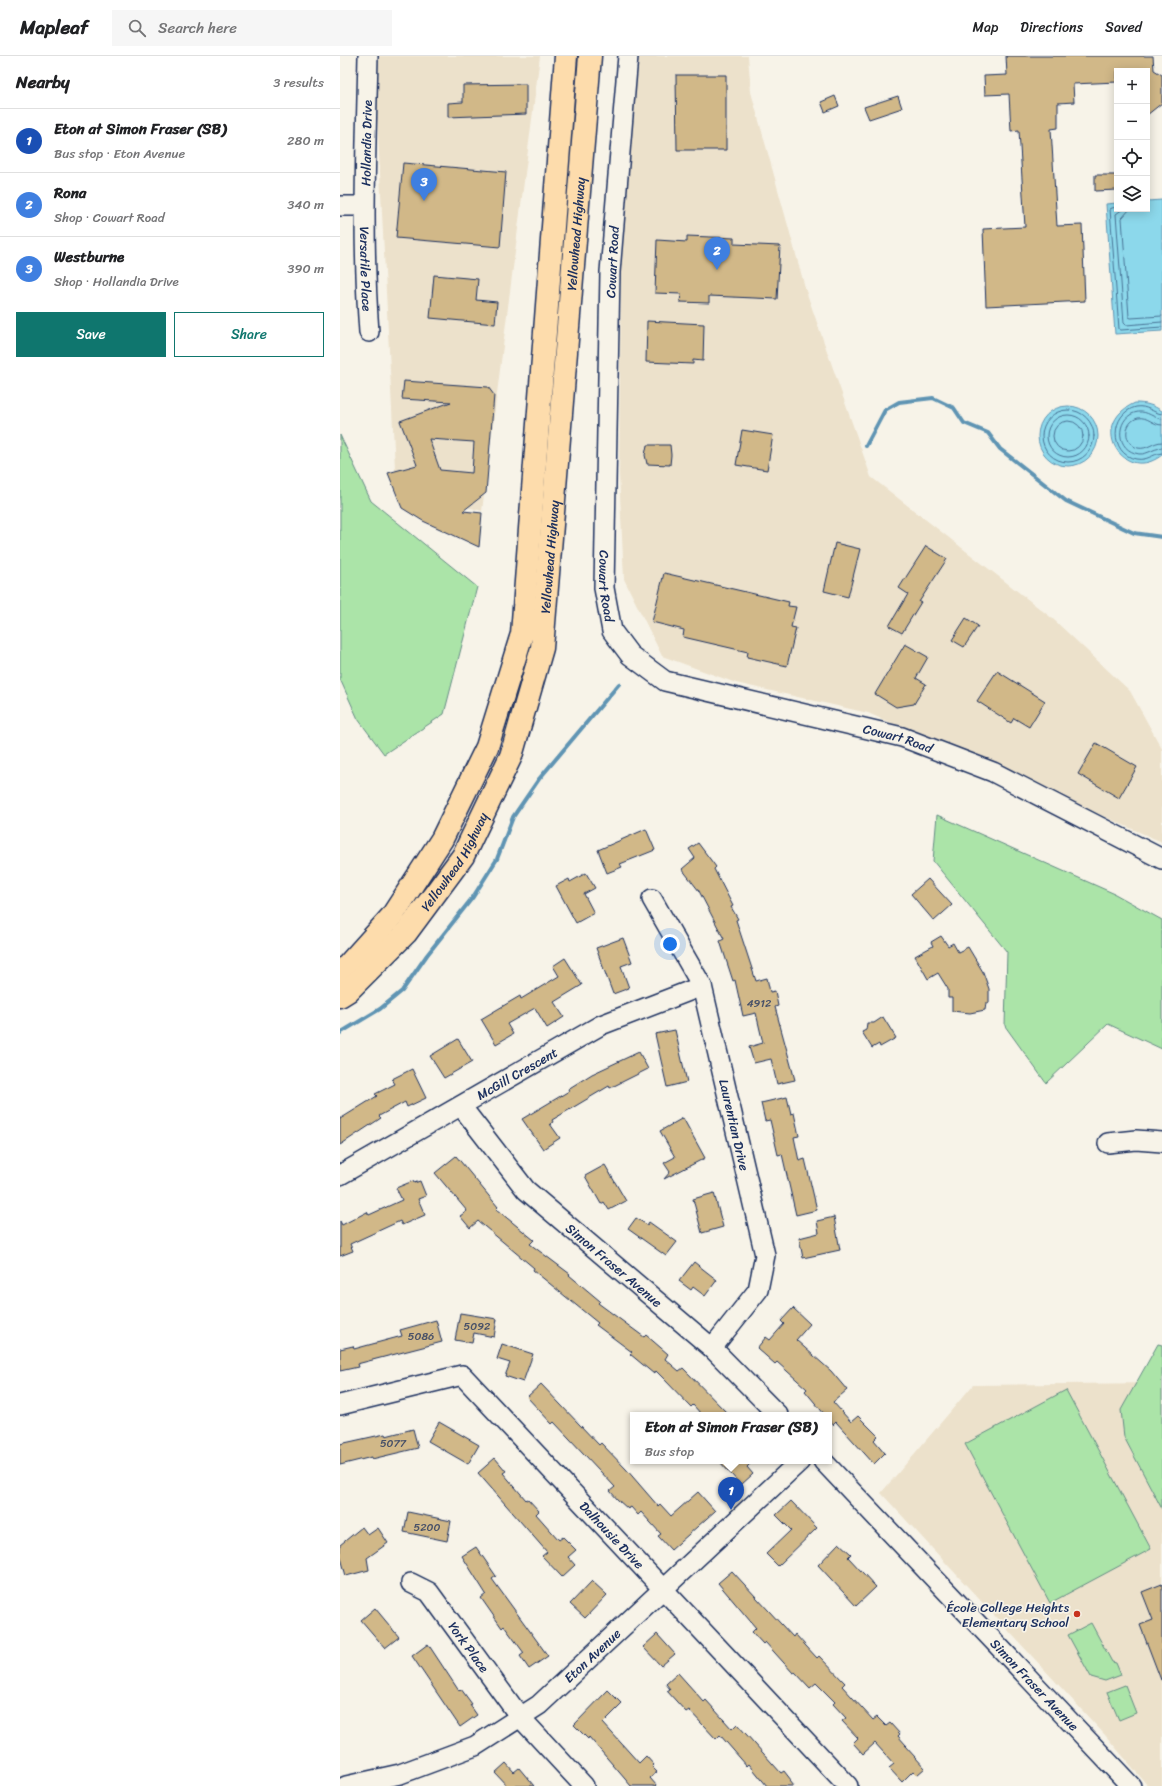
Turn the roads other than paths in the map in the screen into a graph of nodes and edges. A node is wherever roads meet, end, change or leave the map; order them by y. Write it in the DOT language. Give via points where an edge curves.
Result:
graph roads {
  1 [pos="368,56"];
  2 [pos="566,56"];
  3 [pos="590,56"];
  4 [pos="628,56"];
  5 [pos="340,206"];
  6 [pos="364,206"];
  7 [pos="370,332"];
  8 [pos="1162,859"];
  9 [pos="652,899"];
  10 [pos="340,974"];
  11 [pos="702,986"];
  12 [pos="340,996"];
  13 [pos="461,1106"];
  14 [pos="1162,1142"];
  15 [pos="1108,1143"];
  16 [pos="340,1175"];
  17 [pos="712,1348"];
  18 [pos="340,1405"];
  19 [pos="775,1412"];
  20 [pos="797,1464"];
  21 [pos="826,1464"];
  22 [pos="411,1583"];
  23 [pos="663,1589"];
  24 [pos="520,1718"];
  25 [pos="346,1786"];
  26 [pos="584,1786"];
  27 [pos="848,1786"];
  28 [pos="1131,1786"];
  1 -- 6 [label="street, Hollandia Drive"];
  2 -- 10 [label="highway, Yellowhead Highway" via="522,634 487,747 442,838 392,916"];
  3 -- 12 [label="highway, Yellowhead Highway" via="542,648 511,756 463,856 406,933"];
  4 -- 8 [label="street, Cowart Road" via="610,272 604,588 612,631 630,655 666,681 902,737 993,772"];
  5 -- 6 [label="street"];
  6 -- 7 [label="street, Versatile Place"];
  9 -- 11 [label="street, Laurentian Drive"];
  11 -- 13 [label="street, McGill Crescent" via="601,1025"];
  11 -- 17 [label="street, Laurentian Drive" via="765,1255 758,1290"];
  13 -- 16 [label="street, McGill Crescent"];
  13 -- 17 [label="street, Simon Fraser Avenue" via="526,1190"];
  14 -- 15 [label="street" via="1136,1140"];
  17 -- 19 [label="street, Simon Fraser Avenue"];
  18 -- 23 [label="street, Dalhousie Drive" via="462,1375"];
  20 -- 23 [label="street, Eton Avenue"];
  21 -- 28 [label="street, Simon Fraser Avenue"];
  22 -- 24 [label="street, York Place" via="429,1592"];
  23 -- 24 [label="street, Eton Avenue" via="539,1705"];
  23 -- 27 [label="street, Dalhousie Drive"];
  24 -- 25 [label="street, Eton Avenue" via="475,1746 400,1774"];
  24 -- 26 [label="street, York Place"];
}
